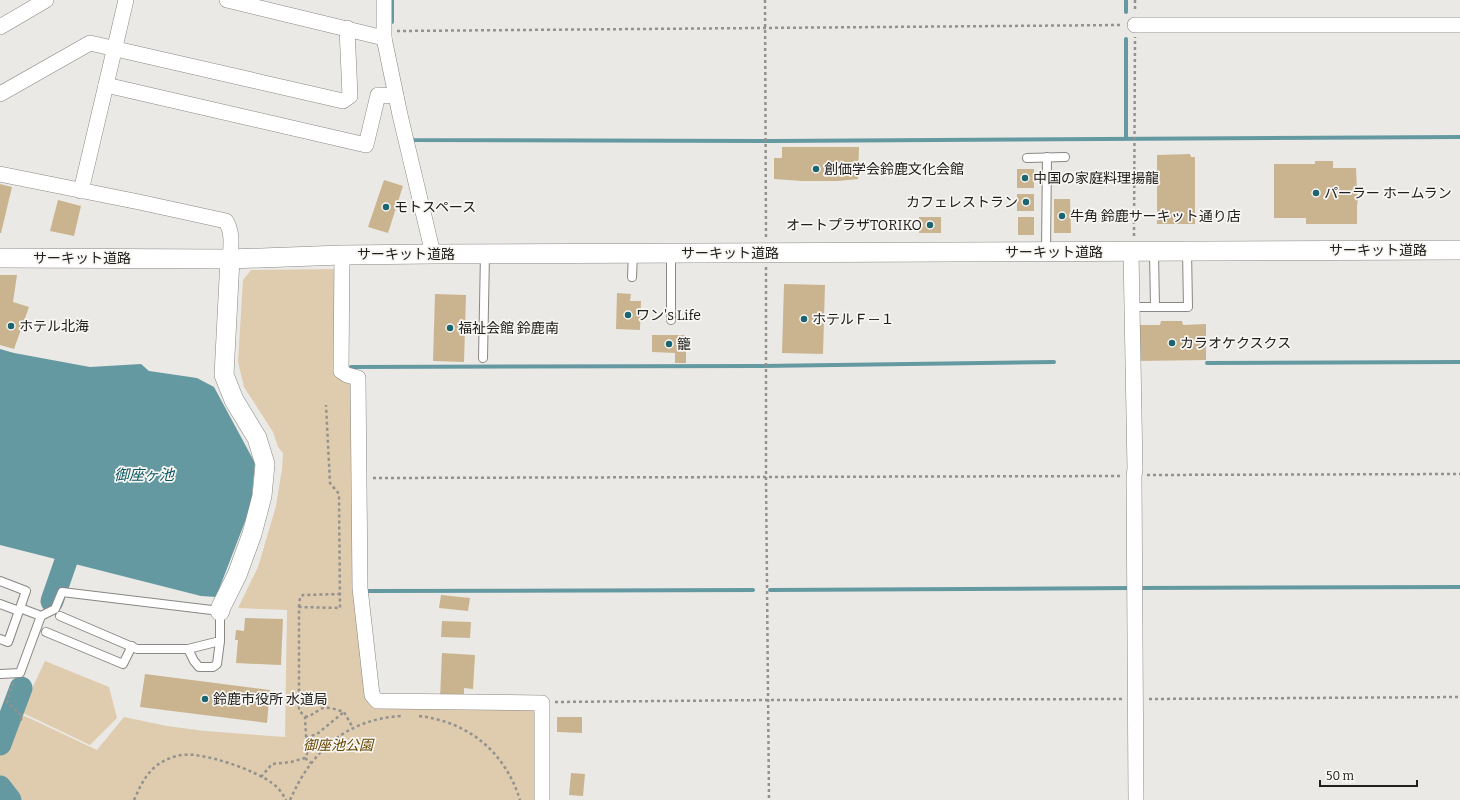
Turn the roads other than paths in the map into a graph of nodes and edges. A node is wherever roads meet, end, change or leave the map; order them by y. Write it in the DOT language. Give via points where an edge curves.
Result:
graph roads {
  1 [pos="46,0"];
  2 [pos="126,0"];
  3 [pos="227,0"];
  4 [pos="384,0"];
  5 [pos="1135,25"];
  6 [pos="1460,25"];
  7 [pos="0,27"];
  8 [pos="347,28"];
  9 [pos="384,34"];
  10 [pos="115,48"];
  11 [pos="106,85"];
  12 [pos="0,94"];
  13 [pos="396,96"];
  14 [pos="1047,157"];
  15 [pos="1065,157"];
  16 [pos="1027,158"];
  17 [pos="0,174"];
  18 [pos="82,191"];
  19 [pos="1460,250"];
  20 [pos="1187,251"];
  21 [pos="1046,252"];
  22 [pos="1131,252"];
  23 [pos="1154,252"];
  24 [pos="633,253"];
  25 [pos="671,253"];
  26 [pos="342,254"];
  27 [pos="433,254"];
  28 [pos="485,254"];
  29 [pos="0,258"];
  30 [pos="230,259"];
  31 [pos="632,277"];
  32 [pos="1139,307"];
  33 [pos="1155,307"];
  34 [pos="671,320"];
  35 [pos="483,358"];
  36 [pos="0,581"];
  37 [pos="0,604"];
  38 [pos="19,610"];
  39 [pos="220,611"];
  40 [pos="41,616"];
  41 [pos="60,616"];
  42 [pos="46,632"];
  43 [pos="0,639"];
  44 [pos="220,641"];
  45 [pos="132,646"];
  46 [pos="188,649"];
  47 [pos="0,674"];
  48 [pos="542,800"];
  49 [pos="1136,800"];
  1 -- 7 [label="street"];
  2 -- 10 [label="street"];
  3 -- 8 [label="street"];
  4 -- 9 [label="street"];
  5 -- 6 [label="street"];
  8 -- 9 [label="street"];
  8 -- 10 [label="street" via="350,96 343,101"];
  9 -- 13 [label="street"];
  10 -- 11 [label="street"];
  10 -- 12 [label="street" via="90,43"];
  11 -- 13 [label="street" via="366,145 378,95"];
  11 -- 18 [label="street"];
  13 -- 27 [label="street"];
  14 -- 15 [label="lane"];
  14 -- 16 [label="lane"];
  14 -- 21 [label="lane"];
  17 -- 18 [label="street"];
  18 -- 30 [label="street" via="226,221 232,240"];
  19 -- 20 [label="street, サーキット道路"];
  20 -- 23 [label="street, サーキット道路"];
  20 -- 33 [label="lane" via="1188,307"];
  21 -- 22 [label="street, サーキット道路"];
  21 -- 25 [label="street, サーキット道路"];
  22 -- 23 [label="street, サーキット道路"];
  22 -- 49 [label="street" via="1135,469"];
  23 -- 33 [label="lane"];
  24 -- 25 [label="street, サーキット道路"];
  24 -- 28 [label="street, サーキット道路"];
  24 -- 31 [label="lane"];
  25 -- 34 [label="lane"];
  26 -- 27 [label="street, サーキット道路"];
  26 -- 30 [label="street, サーキット道路"];
  26 -- 48 [label="street" via="341,371 347,376 358,378 360,588 372,694 377,701 542,703"];
  27 -- 28 [label="street, サーキット道路"];
  28 -- 35 [label="lane"];
  29 -- 30 [label="street, サーキット道路"];
  30 -- 39 [label="street" via="224,375 234,400 257,438 265,464 262,496 252,534"];
  32 -- 33 [label="lane"];
  36 -- 38 [label="lane" via="26,591"];
  37 -- 38 [label="lane"];
  38 -- 40 [label="lane"];
  38 -- 43 [label="lane" via="8,642"];
  39 -- 40 [label="lane" via="62,592 54,609"];
  39 -- 44 [label="lane"];
  40 -- 47 [label="lane" via="20,673"];
  41 -- 45 [label="lane"];
  42 -- 45 [label="lane" via="123,664"];
  44 -- 46 [label="lane"];
  44 -- 46 [label="lane" via="217,664 213,667 199,667"];
  45 -- 46 [label="lane" via="137,649"];
}
